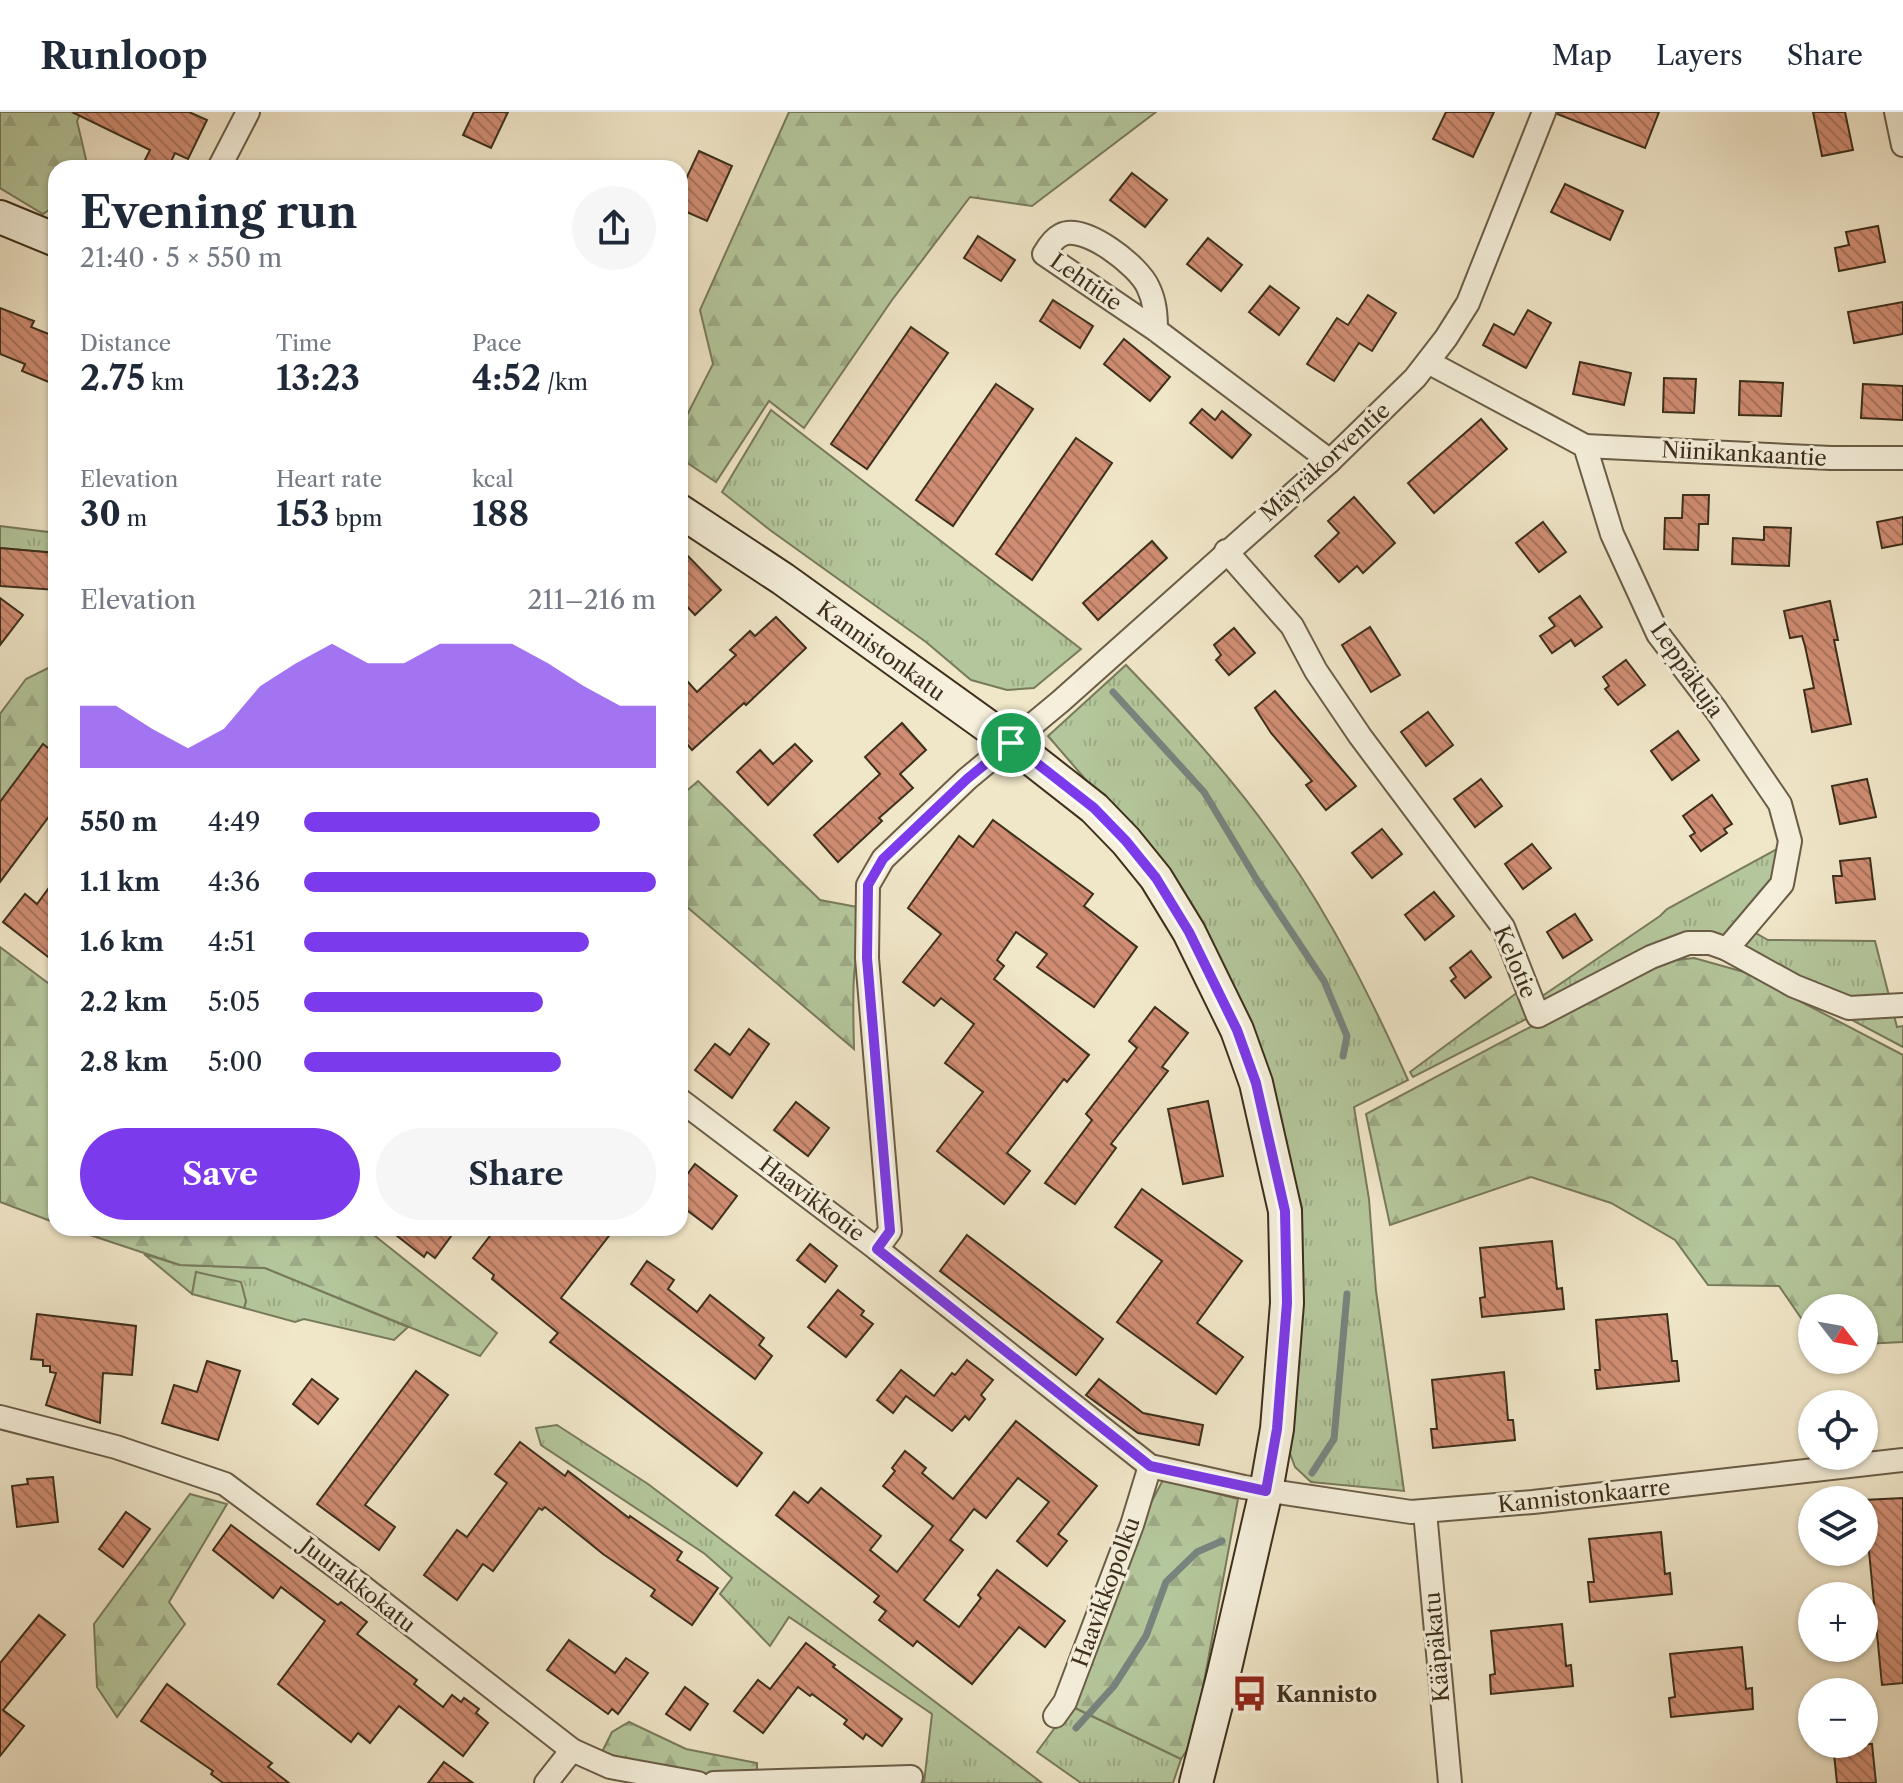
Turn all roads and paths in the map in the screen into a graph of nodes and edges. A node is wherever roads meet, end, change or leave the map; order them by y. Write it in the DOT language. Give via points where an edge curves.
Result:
graph roads {
  1 [pos="248,112"];
  2 [pos="1544,112"];
  3 [pos="1896,112"];
  4 [pos="1903,145"];
  5 [pos="223,160"];
  6 [pos="0,217"];
  7 [pos="48,237"];
  8 [pos="1156,330"];
  9 [pos="1428,362"];
  10 [pos="1585,446"];
  11 [pos="1903,458"];
  12 [pos="1330,461"];
  13 [pos="688,516"];
  14 [pos="1226,551"];
  15 [pos="1011,743"];
  16 [pos="1727,949"];
  17 [pos="1903,1005"];
  18 [pos="688,1106"];
  19 [pos="877,1249"];
  20 [pos="0,1417"];
  21 [pos="1903,1460"];
  22 [pos="1150,1466"];
  23 [pos="1266,1491"];
  24 [pos="1425,1512"];
  25 [pos="1055,1716"];
  26 [pos="572,1750"];
  27 [pos="911,1777"];
  28 [pos="546,1783"];
  29 [pos="698,1783"];
  30 [pos="714,1783"];
  31 [pos="1196,1783"];
  32 [pos="1450,1783"];
  1 -- 5 [label="street"];
  2 -- 9 [label="street, Mäyräkorventie" via="1468,303"];
  3 -- 4 [label="street"];
  6 -- 7 [label="street"];
  8 -- 8 [label="street, Lehtitie" via="1156,309 1140,274 1091,237 1076,232 1052,242 1044,254"];
  8 -- 12 [label="street, Lehtitie"];
  9 -- 10 [label="street"];
  9 -- 12 [label="street, Mäyräkorventie"];
  10 -- 11 [label="street, Niinikankaantie"];
  10 -- 16 [label="street, Leppäkuja" via="1612,534 1658,634 1780,804 1790,841 1782,884"];
  12 -- 14 [label="street, Mäyräkorventie"];
  13 -- 15 [label="street, Kannistonkatu"];
  14 -- 15 [label="street, Mäyräkorventie"];
  14 -- 16 [label="street, Kelotie" via="1292,626 1360,736 1503,927 1538,1016 1688,943"];
  15 -- 19 [label="street, Mäyräkorventie" via="883,859 868,885 867,958 890,1231"];
  15 -- 23 [label="street, Kannistonkatu" via="1094,808 1156,878 1237,1030 1256,1083 1285,1211 1287,1303 1277,1429"];
  16 -- 17 [label="street, Kelotie" via="1794,986 1849,1008"];
  18 -- 19 [label="street, Haavikkotie"];
  19 -- 22 [label="street, Haavikkotie"];
  20 -- 26 [label="street, Juurakkokatu" via="116,1447 225,1484"];
  21 -- 24 [label="street, Kannistonkaarre"];
  22 -- 23 [label="street, Haavikkotie"];
  22 -- 25 [label="street, Haavikkopolku" via="1065,1702"];
  23 -- 24 [label="street, Kannistonkaarre"];
  23 -- 31 [label="street, Kannistonkatu"];
  24 -- 32 [label="street, Kääpäkatu"];
  26 -- 28 [label="street"];
  26 -- 29 [label="street, Juurakkokatu" via="610,1767"];
  27 -- 30 [label="street"];
}
